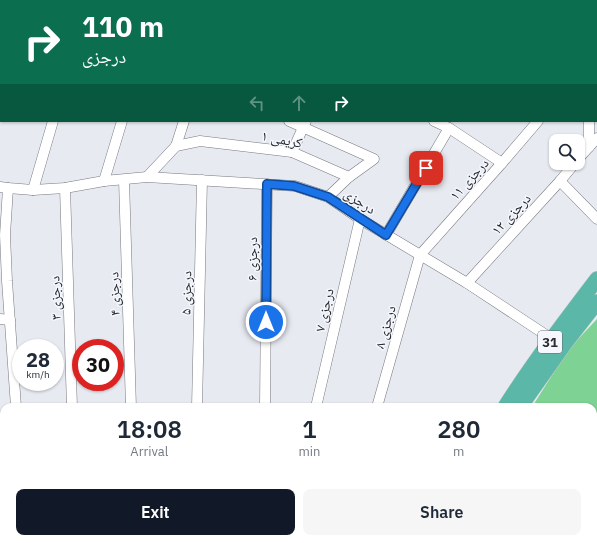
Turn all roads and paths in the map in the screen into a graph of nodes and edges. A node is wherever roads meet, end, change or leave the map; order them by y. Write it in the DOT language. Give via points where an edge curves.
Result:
graph roads {
  1 [pos="53,122"];
  2 [pos="122,122"];
  3 [pos="184,122"];
  4 [pos="294,122"];
  5 [pos="436,122"];
  6 [pos="537,122"];
  7 [pos="588,122"];
  8 [pos="305,124"];
  9 [pos="450,128"];
  10 [pos="597,138"];
  11 [pos="176,146"];
  12 [pos="589,147"];
  13 [pos="292,152"];
  14 [pos="585,152"];
  15 [pos="502,164"];
  16 [pos="569,170"];
  17 [pos="147,177"];
  18 [pos="349,177"];
  19 [pos="124,180"];
  20 [pos="202,180"];
  21 [pos="104,181"];
  22 [pos="560,181"];
  23 [pos="267,184"];
  24 [pos="4,187"];
  25 [pos="65,188"];
  26 [pos="33,190"];
  27 [pos="328,197"];
  28 [pos="360,219"];
  29 [pos="597,219"];
  30 [pos="3,234"];
  31 [pos="386,235"];
  32 [pos="420,255"];
  33 [pos="597,279"];
  34 [pos="4,281"];
  35 [pos="466,283"];
  36 [pos="597,302"];
  37 [pos="5,320"];
  38 [pos="552,339"];
  39 [pos="15,403"];
  40 [pos="72,403"];
  41 [pos="131,403"];
  42 [pos="197,403"];
  43 [pos="265,403"];
  44 [pos="317,403"];
  45 [pos="378,403"];
  46 [pos="508,403"];
  47 [pos="523,403"];
  1 -- 26 [label="street"];
  2 -- 21 [label="street"];
  3 -- 11 [label="street"];
  4 -- 8 [label="street"];
  5 -- 9 [label="street"];
  6 -- 15 [label="street, درجزی ۱۱"];
  7 -- 12 [label="street"];
  8 -- 13 [label="street"];
  8 -- 18 [label="street" via="374,159"];
  9 -- 15 [label="street"];
  9 -- 31 [label="street"];
  10 -- 12 [label="street"];
  11 -- 13 [label="street, کریمی ۱" via="200,141"];
  11 -- 17 [label="street"];
  12 -- 14 [label="street"];
  13 -- 18 [label="street, کریمی ۱"];
  15 -- 32 [label="street, درجزی ۱۱"];
  16 -- 22 [label="street, درجزی ۱۲"];
  17 -- 19 [label="street, درجزی"];
  17 -- 20 [label="street, درجزی"];
  18 -- 27 [label="street"];
  19 -- 21 [label="street, درجزی"];
  19 -- 41 [label="street, درجزی ۴"];
  20 -- 23 [label="street, درجزی"];
  20 -- 42 [label="street, درجزی ۵"];
  21 -- 25 [label="street, درجزی"];
  22 -- 29 [label="street"];
  22 -- 35 [label="street, درجزی ۱۲"];
  23 -- 27 [label="street, درجزی" via="294,186"];
  23 -- 43 [label="street, درجزی ۶"];
  24 -- 26 [label="street, درجزی"];
  24 -- 30 [label="street"];
  25 -- 26 [label="street, درجزی"];
  25 -- 40 [label="street, درجزی ۳"];
  27 -- 28 [label="street, درجزی"];
  28 -- 31 [label="street, درجزی"];
  28 -- 44 [label="street, درجزی ۷"];
  30 -- 34 [label="street"];
  31 -- 32 [label="street, درجزی"];
  32 -- 35 [label="street, درجزی"];
  32 -- 45 [label="street, درجزی ۸"];
  33 -- 38 [label="highway, 31"];
  34 -- 37 [label="street"];
  35 -- 38 [label="street, درجزی"];
  36 -- 47 [label="highway, 31"];
  37 -- 39 [label="street"];
  38 -- 46 [label="highway, 31"];
}
